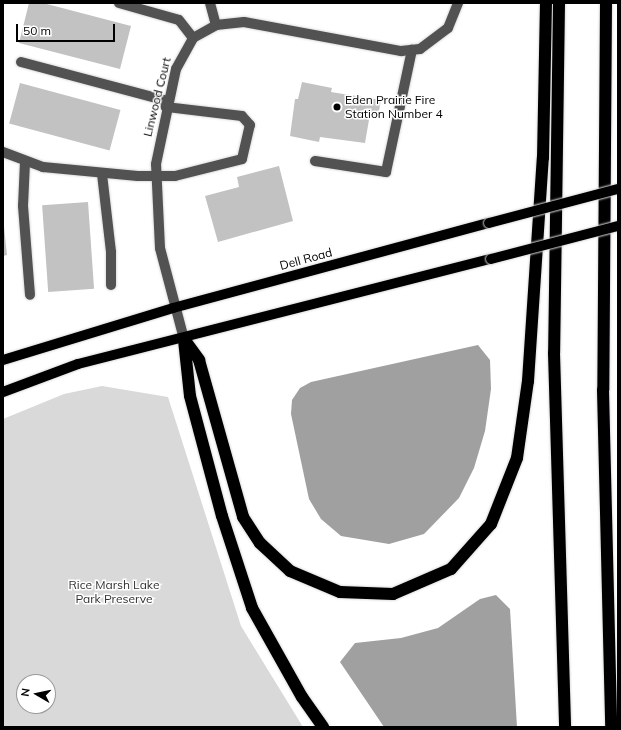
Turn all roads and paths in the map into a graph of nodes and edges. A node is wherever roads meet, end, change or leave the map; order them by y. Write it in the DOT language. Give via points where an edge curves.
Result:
graph roads {
  1 [pos="119,3"];
  2 [pos="210,3"];
  3 [pos="458,3"];
  4 [pos="546,3"];
  5 [pos="559,3"];
  6 [pos="606,3"];
  7 [pos="216,25"];
  8 [pos="193,38"];
  9 [pos="412,50"];
  10 [pos="21,62"];
  11 [pos="167,104"];
  12 [pos="3,152"];
  13 [pos="25,162"];
  14 [pos="315,162"];
  15 [pos="102,174"];
  16 [pos="156,176"];
  17 [pos="618,189"];
  18 [pos="618,226"];
  19 [pos="111,285"];
  20 [pos="30,295"];
  21 [pos="173,308"];
  22 [pos="184,339"];
  23 [pos="3,360"];
  24 [pos="3,392"];
  25 [pos="323,727"];
  26 [pos="565,727"];
  27 [pos="611,727"];
  1 -- 8 [label="street" via="179,20"];
  2 -- 7 [label="street"];
  3 -- 9 [label="street, Linwood Court" via="448,28 420,49"];
  4 -- 22 [label="highway" via="543,158 528,381 517,458 491,524 451,569 394,594 340,592 290,571 260,543 243,517 199,360"];
  5 -- 26 [label="highway" via="554,353"];
  6 -- 27 [label="highway" via="603,390"];
  7 -- 8 [label="street, Linwood Court"];
  7 -- 9 [label="street, Linwood Court" via="244,22 401,51"];
  8 -- 11 [label="street, Linwood Court" via="180,56"];
  9 -- 14 [label="street" via="386,172"];
  10 -- 11 [label="street"];
  11 -- 16 [label="street, Linwood Court"];
  11 -- 16 [label="street" via="242,116 250,125 242,159 177,176"];
  12 -- 13 [label="street"];
  13 -- 15 [label="street"];
  13 -- 20 [label="street" via="23,206"];
  15 -- 16 [label="street"];
  15 -- 19 [label="street" via="111,252"];
  16 -- 21 [label="street, Linwood Court" via="160,248"];
  17 -- 21 [label="main road, Dell Road, bridge"];
  18 -- 22 [label="main road, bridge"];
  21 -- 22 [label="street, Linwood Court"];
  21 -- 23 [label="main road, Dell Road"];
  22 -- 24 [label="main road" via="78,364"];
  22 -- 25 [label="highway" via="190,396 222,516 252,608 302,697"];
}
